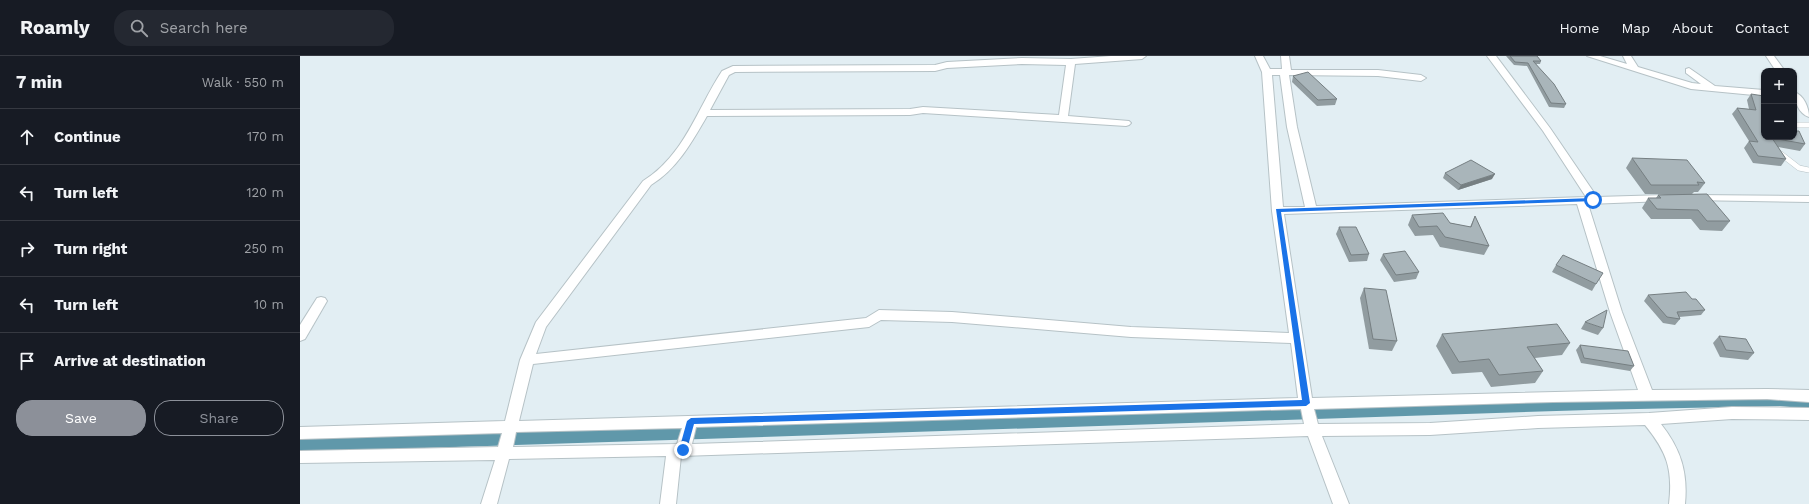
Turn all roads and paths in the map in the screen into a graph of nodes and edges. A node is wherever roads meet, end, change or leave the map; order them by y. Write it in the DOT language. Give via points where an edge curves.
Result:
graph roads {
  1 [pos="1142,56"];
  2 [pos="1260,56"];
  3 [pos="1284,56"];
  4 [pos="1491,56"];
  5 [pos="1591,56"];
  6 [pos="1627,56"];
  7 [pos="1770,56"];
  8 [pos="1071,62"];
  9 [pos="1634,68"];
  10 [pos="1779,68"];
  11 [pos="1689,71"];
  12 [pos="1267,72"];
  13 [pos="1286,72"];
  14 [pos="1421,78"];
  15 [pos="1715,90"];
  16 [pos="1761,93"];
  17 [pos="1797,99"];
  18 [pos="703,112"];
  19 [pos="1809,114"];
  20 [pos="1063,118"];
  21 [pos="1126,123"];
  22 [pos="1797,125"];
  23 [pos="1809,125"];
  24 [pos="1781,154"];
  25 [pos="1809,170"];
  26 [pos="1809,199"];
  27 [pos="1587,200"];
  28 [pos="1311,209"];
  29 [pos="1278,211"];
  30 [pos="321,301"];
  31 [pos="300,336"];
  32 [pos="1297,338"];
  33 [pos="527,360"];
  34 [pos="1647,395"];
  35 [pos="1809,396"];
  36 [pos="1306,403"];
  37 [pos="1809,414"];
  38 [pos="1648,419"];
  39 [pos="690,424"];
  40 [pos="511,426"];
  41 [pos="1313,430"];
  42 [pos="300,433"];
  43 [pos="680,449"];
  44 [pos="504,453"];
  45 [pos="300,457"];
  46 [pos="489,504"];
  47 [pos="668,504"];
  48 [pos="1341,504"];
  49 [pos="1677,504"];
  1 -- 8 [label="street"];
  2 -- 12 [label="street"];
  3 -- 13 [label="street"];
  4 -- 27 [label="street" via="1547,130"];
  5 -- 9 [label="street"];
  6 -- 9 [label="street"];
  7 -- 10 [label="street"];
  8 -- 18 [label="street" via="1022,61 947,65 935,68 733,69 725,73"];
  8 -- 20 [label="street"];
  9 -- 15 [label="street" via="1680,84"];
  11 -- 15 [label="street"];
  12 -- 13 [label="street"];
  12 -- 29 [label="street"];
  13 -- 14 [label="street" via="1378,73"];
  13 -- 28 [label="street" via="1292,127"];
  15 -- 16 [label="street"];
  17 -- 19 [label="street"];
  18 -- 20 [label="street" via="923,110"];
  18 -- 33 [label="street" via="670,165 656,180 647,184 540,325"];
  20 -- 21 [label="street"];
  22 -- 23 [label="lane"];
  24 -- 25 [label="lane" via="1799,168"];
  26 -- 27 [label="street"];
  27 -- 28 [label="street"];
  27 -- 34 [label="street" via="1616,312"];
  28 -- 29 [label="street"];
  29 -- 32 [label="street"];
  30 -- 31 [label="street"];
  32 -- 33 [label="street" via="1131,332 952,317 879,315 869,322"];
  32 -- 36 [label="street"];
  33 -- 40 [label="street"];
  34 -- 35 [label="street"];
  34 -- 36 [label="street"];
  36 -- 39 [label="street"];
  36 -- 41 [label="street"];
  37 -- 38 [label="street" via="1732,413"];
  38 -- 41 [label="street" via="1538,422 1430,429"];
  38 -- 49 [label="street" via="1667,441 1679,471"];
  39 -- 40 [label="street"];
  39 -- 43 [label="street"];
  40 -- 42 [label="street"];
  40 -- 44 [label="street"];
  41 -- 43 [label="street"];
  41 -- 48 [label="street"];
  43 -- 44 [label="street"];
  43 -- 47 [label="street"];
  44 -- 45 [label="street"];
  44 -- 46 [label="street"];
}
